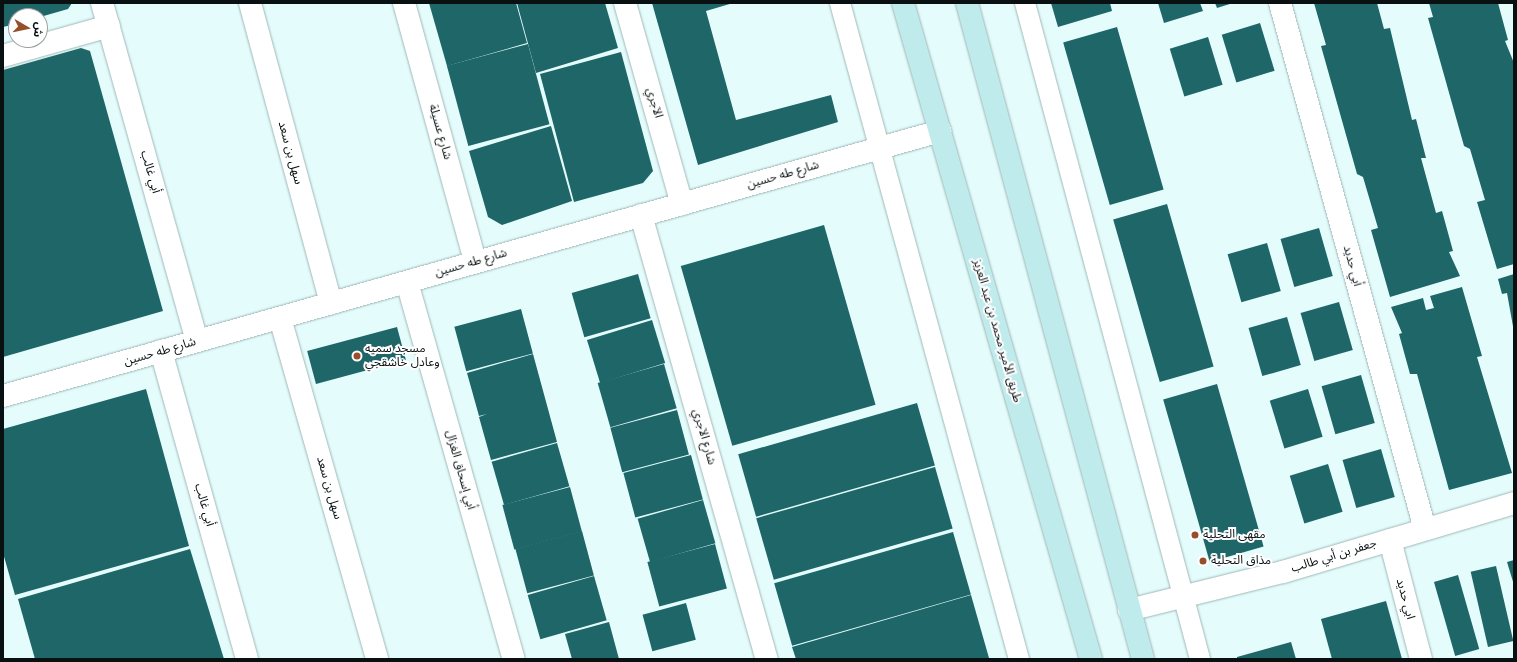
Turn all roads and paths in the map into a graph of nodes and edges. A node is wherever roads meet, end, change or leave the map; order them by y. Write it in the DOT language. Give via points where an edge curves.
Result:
graph roads {
  1 [pos="102,3"];
  2 [pos="404,3"];
  3 [pos="625,3"];
  4 [pos="840,3"];
  5 [pos="903,3"];
  6 [pos="967,3"];
  7 [pos="1025,3"];
  8 [pos="1280,3"];
  9 [pos="253,4"];
  10 [pos="109,26"];
  11 [pos="3,56"];
  12 [pos="940,131"];
  13 [pos="881,148"];
  14 [pos="682,204"];
  15 [pos="641,215"];
  16 [pos="475,261"];
  17 [pos="407,282"];
  18 [pos="331,303"];
  19 [pos="280,318"];
  20 [pos="197,341"];
  21 [pos="162,351"];
  22 [pos="3,396"];
  23 [pos="1514,503"];
  24 [pos="1425,530"];
  25 [pos="1390,540"];
  26 [pos="1183,596"];
  27 [pos="1129,610"];
  28 [pos="247,659"];
  29 [pos="377,659"];
  30 [pos="514,659"];
  31 [pos="767,659"];
  32 [pos="1019,659"];
  33 [pos="1091,659"];
  34 [pos="1143,659"];
  35 [pos="1200,659"];
  36 [pos="1421,659"];
  1 -- 10 [label="street, أبي غالب"];
  2 -- 16 [label="street, شارع عسيلة"];
  3 -- 14 [label="street, الآجري"];
  4 -- 13 [label="street"];
  5 -- 12 [label="main road, طريق الأمير محمد بن عبد العزيز"];
  6 -- 27 [label="main road"];
  7 -- 26 [label="street"];
  8 -- 24 [label="street, أبي حديد"];
  9 -- 18 [label="street, سهل بن سعد"];
  10 -- 11 [label="street"];
  10 -- 20 [label="street, أبي غالب"];
  12 -- 13 [label="street, شارع طه حسين"];
  12 -- 33 [label="main road, طريق الأمير محمد بن عبد العزيز"];
  13 -- 14 [label="street, شارع طه حسين"];
  13 -- 32 [label="street"];
  14 -- 15 [label="street, شارع طه حسين"];
  15 -- 16 [label="street, شارع طه حسين"];
  15 -- 31 [label="street, شارع الآجري"];
  16 -- 17 [label="street, شارع طه حسين"];
  17 -- 18 [label="street, شارع طه حسين"];
  17 -- 30 [label="street, أبي إسحاق الغزال"];
  18 -- 19 [label="street, شارع طه حسين"];
  19 -- 20 [label="street, شارع طه حسين"];
  19 -- 29 [label="street, سهل بن سعد"];
  20 -- 21 [label="street, شارع طه حسين"];
  21 -- 22 [label="street, شارع طه حسين"];
  21 -- 28 [label="street, أبي غالب"];
  23 -- 24 [label="street, جعفر بن أبي طالب"];
  24 -- 25 [label="street, جعفر بن أبي طالب"];
  25 -- 26 [label="street, جعفر بن أبي طالب"];
  25 -- 36 [label="street, ابي حديد"];
  26 -- 27 [label="street, جعفر بن أبي طالب"];
  26 -- 35 [label="street"];
  27 -- 34 [label="main road"];
}
